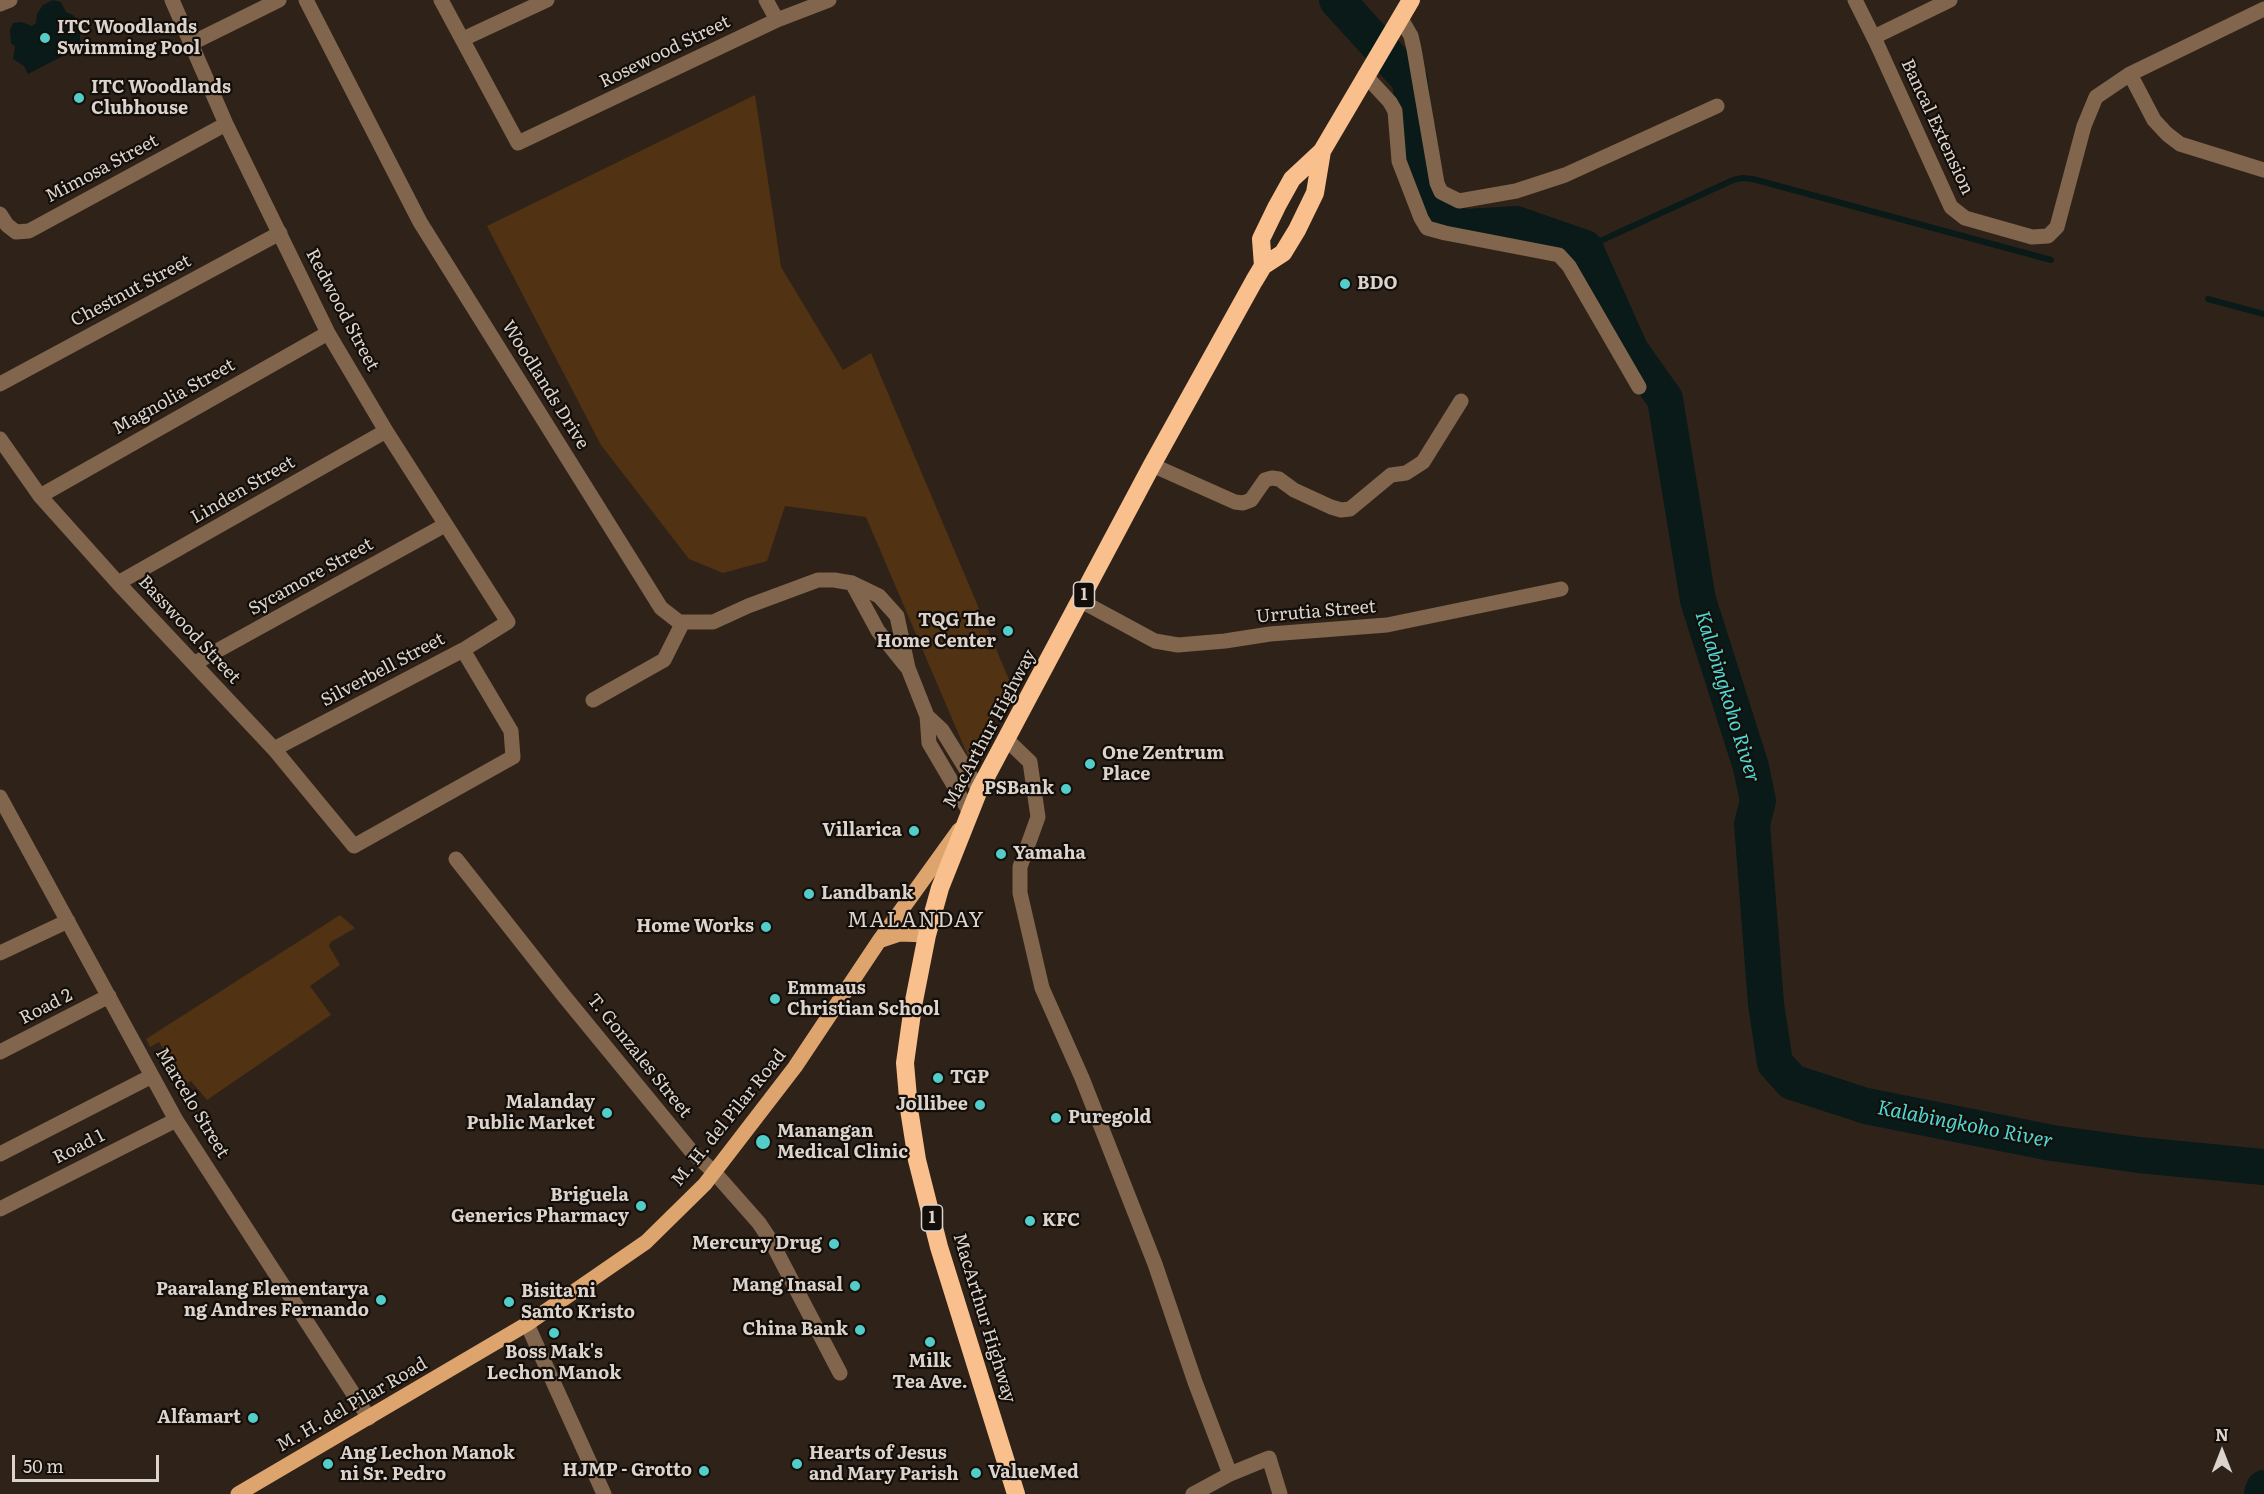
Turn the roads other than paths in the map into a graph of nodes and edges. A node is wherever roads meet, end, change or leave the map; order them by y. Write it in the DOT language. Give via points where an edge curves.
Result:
graph roads {
  1 [pos="10,0"];
  2 [pos="172,0"];
  3 [pos="279,0"];
  4 [pos="306,0"];
  5 [pos="441,0"];
  6 [pos="547,0"];
  7 [pos="766,0"];
  8 [pos="830,0"];
  9 [pos="1411,0"];
  10 [pos="1855,0"];
  11 [pos="1950,0"];
  12 [pos="0,4"];
  13 [pos="2264,9"];
  14 [pos="1400,18"];
  15 [pos="777,20"];
  16 [pos="1874,37"];
  17 [pos="463,39"];
  18 [pos="192,43"];
  19 [pos="1369,69"];
  20 [pos="2130,74"];
  21 [pos="1717,106"];
  22 [pos="226,124"];
  23 [pos="1322,152"];
  24 [pos="2264,170"];
  25 [pos="0,214"];
  26 [pos="280,233"];
  27 [pos="1263,266"];
  28 [pos="328,333"];
  29 [pos="0,384"];
  30 [pos="1640,387"];
  31 [pos="1461,401"];
  32 [pos="386,431"];
  33 [pos="0,439"];
  34 [pos="1152,465"];
  35 [pos="40,496"];
  36 [pos="445,525"];
  37 [pos="118,583"];
  38 [pos="852,583"];
  39 [pos="1561,589"];
  40 [pos="1081,601"];
  41 [pos="508,622"];
  42 [pos="683,622"];
  43 [pos="464,650"];
  44 [pos="195,663"];
  45 [pos="908,668"];
  46 [pos="593,700"];
  47 [pos="927,716"];
  48 [pos="1006,739"];
  49 [pos="274,749"];
  50 [pos="978,790"];
  51 [pos="0,797"];
  52 [pos="967,816"];
  53 [pos="456,859"];
  54 [pos="68,921"];
  55 [pos="927,935"];
  56 [pos="879,941"];
  57 [pos="0,953"];
  58 [pos="109,996"];
  59 [pos="0,1052"];
  60 [pos="152,1076"];
  61 [pos="176,1120"];
  62 [pos="0,1154"];
  63 [pos="714,1172"];
  64 [pos="0,1209"];
  65 [pos="527,1324"];
  66 [pos="840,1373"];
  67 [pos="369,1418"];
  68 [pos="1230,1474"];
  69 [pos="238,1494"];
  70 [pos="604,1494"];
  71 [pos="1016,1494"];
  72 [pos="1193,1494"];
  73 [pos="1280,1494"];
  1 -- 12 [label="street"];
  2 -- 18 [label="street, Redwood Street"];
  3 -- 18 [label="street"];
  4 -- 42 [label="street, Woodlands Drive" via="420,222 661,608"];
  5 -- 17 [label="street"];
  6 -- 17 [label="street"];
  7 -- 15 [label="street"];
  8 -- 15 [label="street, Rosewood Street"];
  9 -- 14 [label="highway, MacArthur Highway / 1"];
  10 -- 16 [label="street, Bancal Extension"];
  11 -- 16 [label="street"];
  13 -- 20 [label="street, Bancal Extension"];
  14 -- 19 [label="highway, MacArthur Highway / 1"];
  14 -- 21 [label="street" via="1414,49 1437,183 1441,192 1459,201 1516,191 1565,175"];
  15 -- 17 [label="street, Rosewood Street" via="518,143"];
  16 -- 20 [label="street, Bancal Extension" via="1951,207 1965,218 2032,237 2048,236 2057,227 2084,126 2096,97"];
  18 -- 22 [label="street, Redwood Street"];
  19 -- 23 [label="highway, MacArthur Highway / 1"];
  19 -- 30 [label="street" via="1395,111 1399,161 1427,228 1559,255"];
  20 -- 24 [label="street" via="2154,120 2167,134 2181,144"];
  22 -- 25 [label="street, Mimosa Street" via="28,231 16,232"];
  22 -- 26 [label="street, Redwood Street"];
  23 -- 27 [label="highway, MacArthur Highway / 1" via="1315,194 1283,253"];
  23 -- 27 [label="highway, MacArthur Highway / 1" via="1292,179 1277,206 1261,239"];
  26 -- 28 [label="street, Redwood Street"];
  26 -- 29 [label="street, Chestnut Street"];
  27 -- 34 [label="highway, MacArthur Highway / 1"];
  28 -- 32 [label="street, Redwood Street"];
  28 -- 35 [label="street, Magnolia Street"];
  31 -- 34 [label="street" via="1423,462 1406,474 1391,476 1350,509 1331,507 1272,478 1265,480 1251,500 1235,502"];
  32 -- 36 [label="street, Redwood Street"];
  32 -- 37 [label="street, Linden Street"];
  33 -- 35 [label="street, Basswood Street"];
  34 -- 40 [label="highway, MacArthur Highway / 1"];
  35 -- 37 [label="street, Basswood Street"];
  36 -- 41 [label="street, Redwood Street"];
  36 -- 44 [label="street, Sycamore Street"];
  37 -- 44 [label="street, Basswood Street"];
  38 -- 42 [label="street" via="818,580 713,622"];
  38 -- 45 [label="street" via="878,631"];
  38 -- 45 [label="street" via="879,596 897,616"];
  39 -- 40 [label="street, Urrutia Street" via="1387,625 1270,633 1178,645 1155,641"];
  40 -- 48 [label="highway, MacArthur Highway / 1"];
  41 -- 43 [label="street, Silverbell Street"];
  42 -- 46 [label="street" via="664,660"];
  43 -- 49 [label="street, Silverbell Street"];
  43 -- 49 [label="street, Basswood Street" via="511,731 513,758 354,846"];
  44 -- 49 [label="street, Basswood Street"];
  45 -- 47 [label="street"];
  47 -- 50 [label="street" via="942,730"];
  47 -- 52 [label="street" via="929,743"];
  48 -- 50 [label="highway, MacArthur Highway / 1"];
  48 -- 68 [label="street" via="1030,762 1034,784 1038,821 1020,867 1020,893 1042,988 1155,1263"];
  50 -- 52 [label="highway, MacArthur Highway / 1"];
  51 -- 54 [label="street, Marcelo Street"];
  52 -- 55 [label="highway, MacArthur Highway / 1"];
  52 -- 56 [label="main road, M. H. del Pilar Road"];
  53 -- 63 [label="street, T. Gonzales Street" via="692,1152"];
  54 -- 57 [label="street"];
  54 -- 58 [label="street, Marcelo Street"];
  55 -- 56 [label="main road" via="900,934"];
  55 -- 71 [label="highway, MacArthur Highway / 1" via="905,1063 917,1160 939,1247"];
  56 -- 63 [label="main road, M. H. del Pilar Road" via="819,1034"];
  58 -- 59 [label="street, Road 2"];
  58 -- 60 [label="street, Marcelo Street"];
  60 -- 61 [label="street, Marcelo Street"];
  60 -- 62 [label="street"];
  61 -- 64 [label="street, Road 1"];
  61 -- 67 [label="street, Marcelo Street"];
  63 -- 65 [label="main road, M. H. del Pilar Road" via="646,1242"];
  63 -- 66 [label="street, T. Gonzales Street" via="771,1241"];
  65 -- 67 [label="main road, M. H. del Pilar Road"];
  65 -- 70 [label="street"];
  67 -- 69 [label="main road, M. H. del Pilar Road"];
  68 -- 72 [label="street"];
  68 -- 73 [label="street" via="1269,1458"];
}
